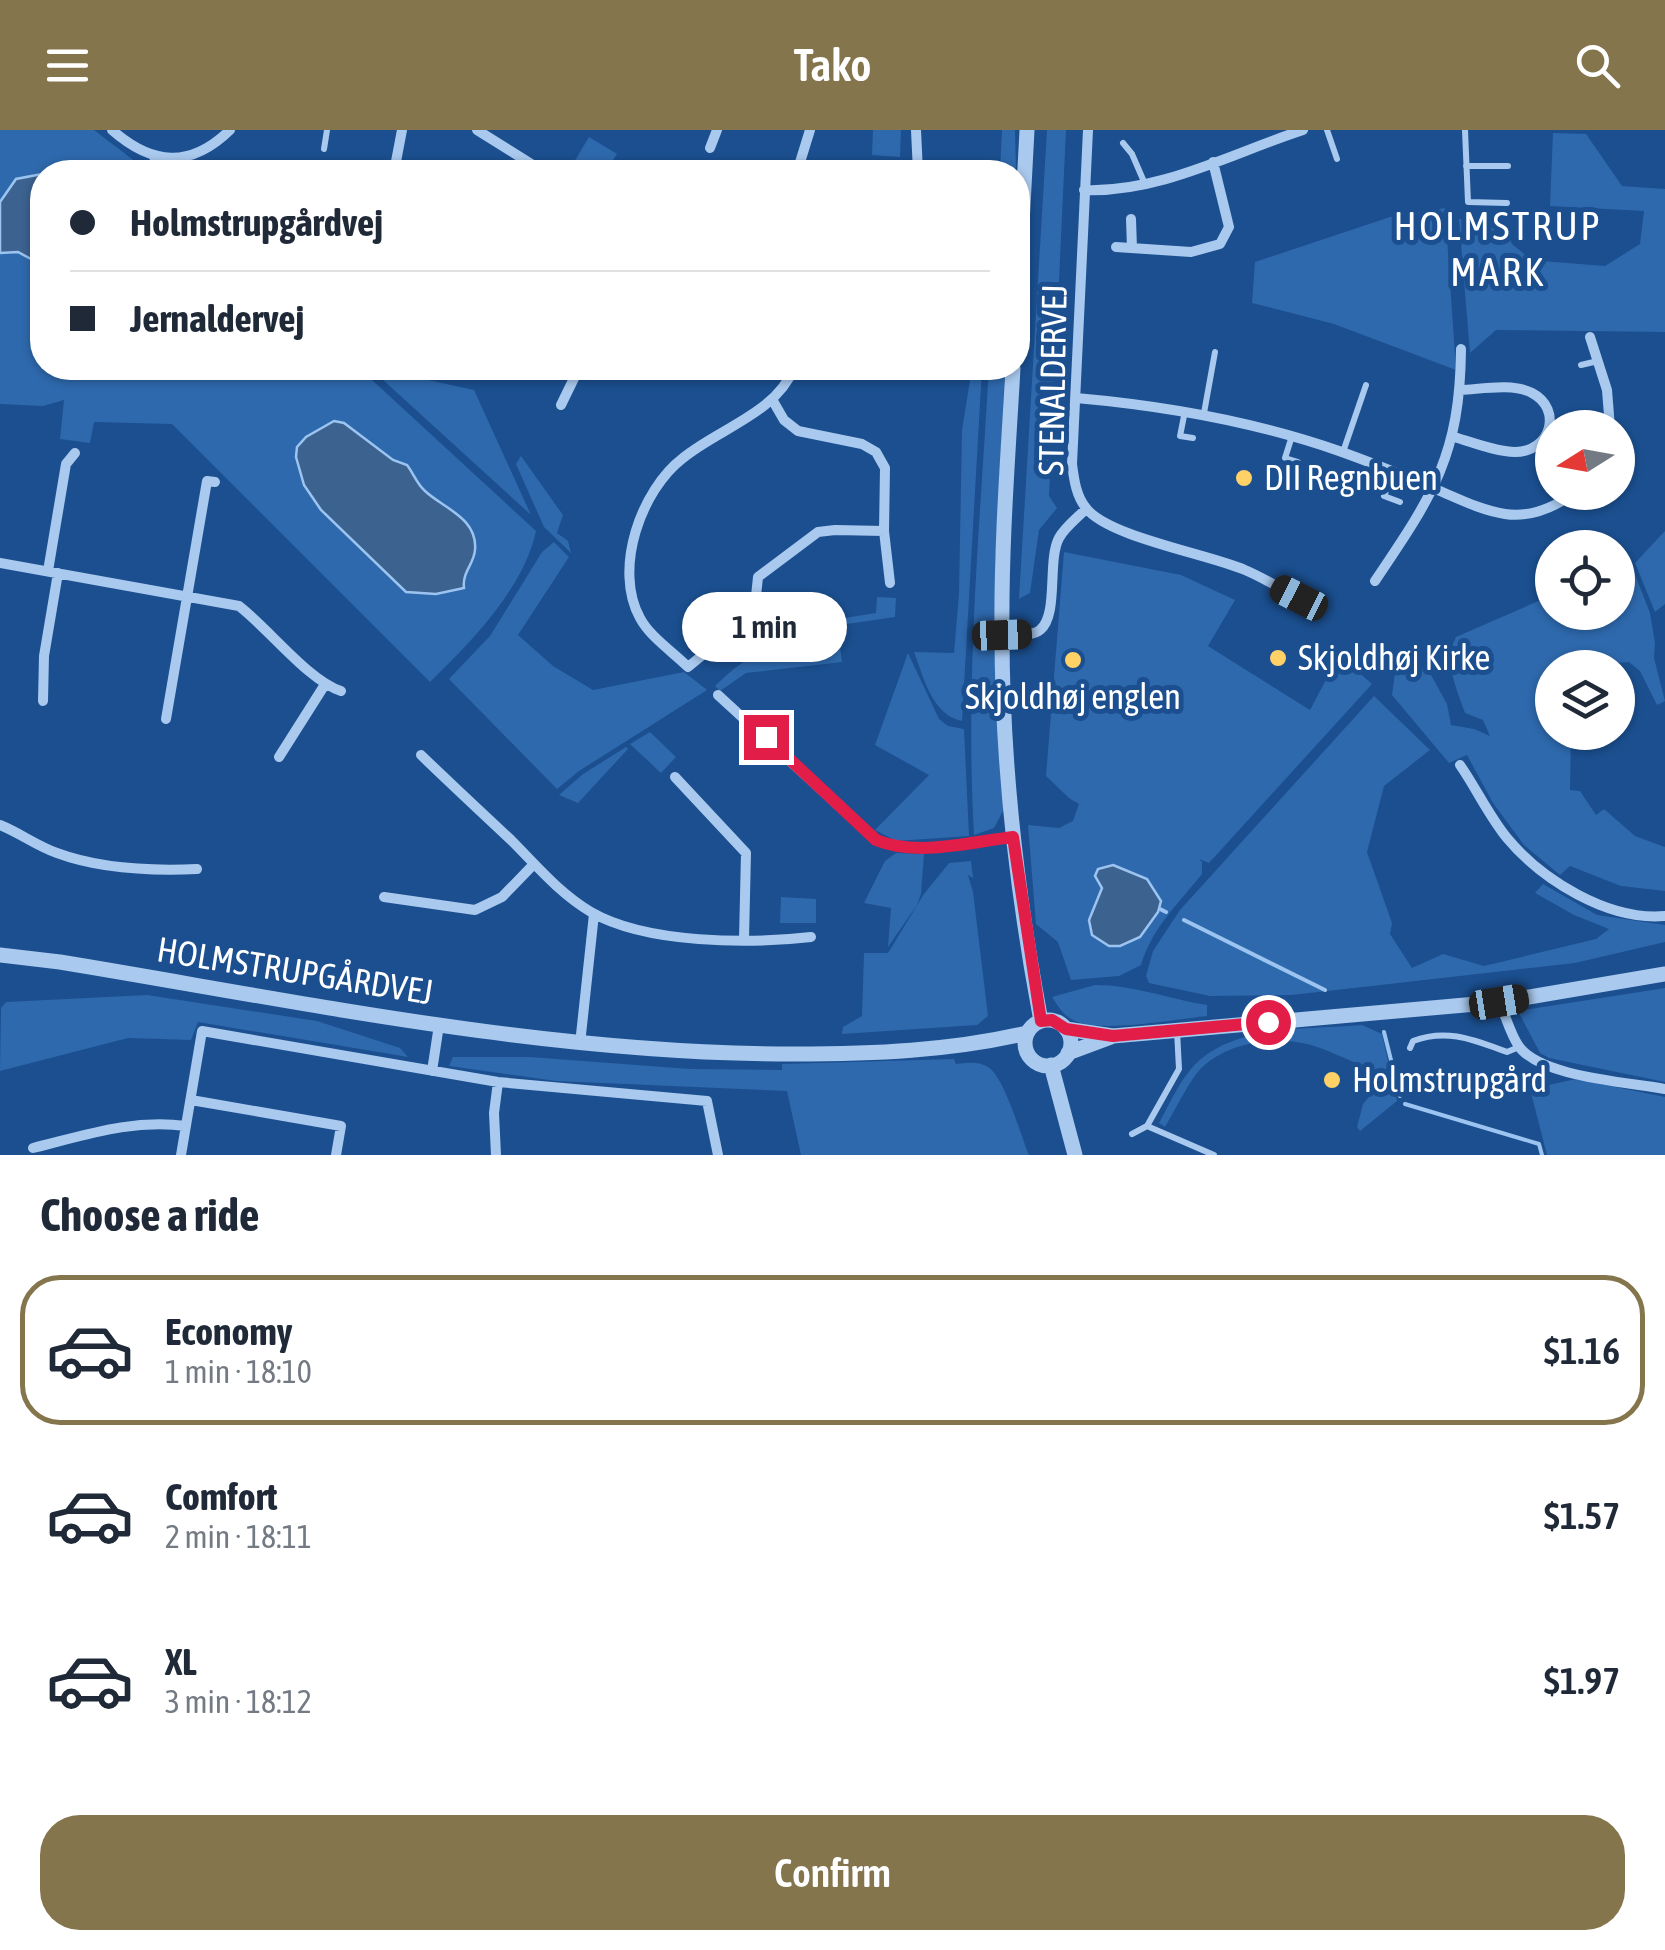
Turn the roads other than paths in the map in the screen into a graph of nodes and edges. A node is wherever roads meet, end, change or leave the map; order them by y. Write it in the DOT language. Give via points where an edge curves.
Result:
graph roads {
  1 [pos="112,130"];
  2 [pos="230,130"];
  3 [pos="328,130"];
  4 [pos="402,130"];
  5 [pos="478,130"];
  6 [pos="717,130"];
  7 [pos="810,130"];
  8 [pos="916,130"];
  9 [pos="1027,130"];
  10 [pos="1088,130"];
  11 [pos="1303,130"];
  12 [pos="1327,130"];
  13 [pos="1466,130"];
  14 [pos="1277,134"];
  15 [pos="1123,144"];
  16 [pos="710,148"];
  17 [pos="324,149"];
  18 [pos="152,156"];
  19 [pos="1337,158"];
  20 [pos="153,160"];
  21 [pos="396,160"];
  22 [pos="525,160"];
  23 [pos="800,160"];
  24 [pos="917,160"];
  25 [pos="1025,160"];
  26 [pos="1213,162"];
  27 [pos="1466,166"];
  28 [pos="1508,166"];
  29 [pos="1145,185"];
  30 [pos="1084,190"];
  31 [pos="1507,203"];
  32 [pos="1132,218"];
  33 [pos="1116,247"];
  34 [pos="1132,248"];
  35 [pos="1590,337"];
  36 [pos="1461,349"];
  37 [pos="1215,352"];
  38 [pos="1599,361"];
  39 [pos="1582,366"];
  40 [pos="573,380"];
  41 [pos="786,380"];
  42 [pos="1013,380"];
  43 [pos="1366,385"];
  44 [pos="1461,390"];
  45 [pos="1076,398"];
  46 [pos="773,401"];
  47 [pos="561,405"];
  48 [pos="1185,410"];
  49 [pos="1609,410"];
  50 [pos="1204,412"];
  51 [pos="1292,435"];
  52 [pos="1454,437"];
  53 [pos="1193,438"];
  54 [pos="1343,452"];
  55 [pos="75,453"];
  56 [pos="1298,462"];
  57 [pos="1394,472"];
  58 [pos="215,482"];
  59 [pos="1435,489"];
  60 [pos="1400,502"];
  61 [pos="1086,510"];
  62 [pos="1542,510"];
  63 [pos="884,531"];
  64 [pos="0,564"];
  65 [pos="53,572"];
  66 [pos="1375,580"];
  67 [pos="890,583"];
  68 [pos="185,596"];
  69 [pos="756,596"];
  70 [pos="1316,600"];
  71 [pos="1002,635"];
  72 [pos="704,652"];
  73 [pos="324,686"];
  74 [pos="341,691"];
  75 [pos="718,695"];
  76 [pos="43,701"];
  77 [pos="166,719"];
  78 [pos="420,755"];
  79 [pos="279,756"];
  80 [pos="1460,765"];
  81 [pos="675,777"];
  82 [pos="0,825"];
  83 [pos="1013,837"];
  84 [pos="534,864"];
  85 [pos="198,869"];
  86 [pos="384,897"];
  87 [pos="594,914"];
  88 [pos="1665,916"];
  89 [pos="812,937"];
  90 [pos="744,938"];
  91 [pos="0,955"];
  92 [pos="1665,974"];
  93 [pos="1499,1002"];
  94 [pos="1041,1021"];
  95 [pos="439,1025"];
  96 [pos="1066,1029"];
  97 [pos="1177,1030"];
  98 [pos="1027,1033"];
  99 [pos="1113,1036"];
  100 [pos="580,1044"];
  101 [pos="978,1044"];
  102 [pos="1519,1047"];
  103 [pos="1410,1048"];
  104 [pos="1027,1052"];
  105 [pos="1068,1053"];
  106 [pos="1051,1065"];
  107 [pos="432,1070"];
  108 [pos="498,1082"];
  109 [pos="1665,1089"];
  110 [pos="191,1100"];
  111 [pos="186,1126"];
  112 [pos="1147,1126"];
  113 [pos="1132,1134"];
  114 [pos="33,1148"];
  115 [pos="181,1155"];
  116 [pos="336,1155"];
  117 [pos="496,1155"];
  118 [pos="718,1155"];
  119 [pos="1075,1155"];
  120 [pos="1212,1155"];
  1 -- 18 [label="street"];
  2 -- 18 [label="street" via="198,154"];
  3 -- 17 [label="lane"];
  4 -- 21 [label="street"];
  5 -- 22 [label="street"];
  6 -- 16 [label="street"];
  7 -- 23 [label="street"];
  8 -- 24 [label="street"];
  9 -- 25 [label="street"];
  10 -- 30 [label="street, STENALDERVEJ"];
  11 -- 14 [label="street"];
  12 -- 19 [label="lane"];
  13 -- 27 [label="lane"];
  14 -- 26 [label="street"];
  15 -- 29 [label="lane"];
  18 -- 20 [label="lane"];
  26 -- 29 [label="street"];
  26 -- 34 [label="street" via="1229,227 1220,244 1191,252"];
  27 -- 28 [label="lane"];
  27 -- 31 [label="lane" via="1468,202"];
  29 -- 30 [label="street"];
  30 -- 45 [label="street, STENALDERVEJ"];
  32 -- 34 [label="street"];
  33 -- 34 [label="street"];
  35 -- 38 [label="street"];
  36 -- 44 [label="street"];
  37 -- 50 [label="lane"];
  38 -- 39 [label="lane"];
  38 -- 49 [label="street"];
  40 -- 47 [label="street"];
  41 -- 46 [label="street"];
  42 -- 71 [label="street"];
  43 -- 54 [label="lane"];
  44 -- 52 [label="street"];
  44 -- 52 [label="street" via="1533,394 1550,424 1532,450 1512,452"];
  45 -- 48 [label="street"];
  45 -- 61 [label="street, STENALDERVEJ" via="1072,464"];
  46 -- 63 [label="street" via="798,430 876,452 885,468"];
  46 -- 72 [label="street" via="666,473 634,539 630,594 641,620 688,667"];
  48 -- 50 [label="street"];
  48 -- 53 [label="lane" via="1180,436"];
  50 -- 51 [label="street"];
  51 -- 54 [label="street"];
  51 -- 56 [label="lane" via="1286,458"];
  52 -- 59 [label="street"];
  54 -- 57 [label="street"];
  55 -- 65 [label="street" via="66,464"];
  57 -- 59 [label="street"];
  57 -- 60 [label="lane" via="1384,496"];
  58 -- 68 [label="street" via="207,480"];
  59 -- 62 [label="street" via="1509,515"];
  59 -- 66 [label="street"];
  61 -- 70 [label="street, STENALDERVEJ" via="1111,526"];
  61 -- 71 [label="street, STENALDERVEJ" via="1056,544 1044,627 1035,634"];
  63 -- 67 [label="street"];
  63 -- 69 [label="street" via="818,532 758,577"];
  64 -- 65 [label="street"];
  65 -- 68 [label="street"];
  65 -- 76 [label="street"];
  68 -- 73 [label="street" via="239,606"];
  68 -- 77 [label="street"];
  71 -- 83 [label="street"];
  73 -- 74 [label="street"];
  73 -- 79 [label="street"];
  75 -- 83 [label="street" via="876,840 913,848"];
  78 -- 84 [label="street"];
  80 -- 88 [label="street" via="1506,837 1538,868 1595,901"];
  81 -- 90 [label="street" via="746,853"];
  82 -- 85 [label="street" via="75,859 157,871"];
  83 -- 94 [label="street"];
  84 -- 86 [label="street" via="502,897 475,910"];
  84 -- 87 [label="street"];
  87 -- 90 [label="street" via="663,936"];
  87 -- 100 [label="street"];
  89 -- 90 [label="street"];
  91 -- 95 [label="street, HOLMSTRUPGÅRDVEJ"];
  92 -- 93 [label="street"];
  93 -- 97 [label="street"];
  93 -- 102 [label="street"];
  94 -- 96 [label="street"];
  94 -- 98 [label="street"];
  95 -- 100 [label="street, HOLMSTRUPGÅRDVEJ"];
  95 -- 107 [label="street"];
  96 -- 99 [label="street"];
  96 -- 105 [label="street"];
  97 -- 99 [label="street"];
  97 -- 112 [label="lane" via="1178,1069"];
  98 -- 101 [label="street, HOLMSTRUPGÅRDVEJ"];
  98 -- 104 [label="street"];
  99 -- 105 [label="street"];
  100 -- 101 [label="street, HOLMSTRUPGÅRDVEJ" via="815,1054"];
  101 -- 104 [label="street, HOLMSTRUPGÅRDVEJ"];
  102 -- 103 [label="lane" via="1507,1052 1474,1038 1431,1034"];
  102 -- 109 [label="street" via="1535,1063 1559,1071"];
  104 -- 106 [label="street"];
  105 -- 106 [label="street"];
  106 -- 119 [label="street"];
  107 -- 108 [label="street"];
  107 -- 110 [label="street" via="202,1031"];
  108 -- 117 [label="street"];
  108 -- 118 [label="street" via="707,1101"];
  110 -- 111 [label="street"];
  110 -- 116 [label="street" via="341,1126"];
  111 -- 114 [label="street" via="127,1125"];
  111 -- 115 [label="street"];
  112 -- 113 [label="lane"];
  112 -- 120 [label="lane"];
}
